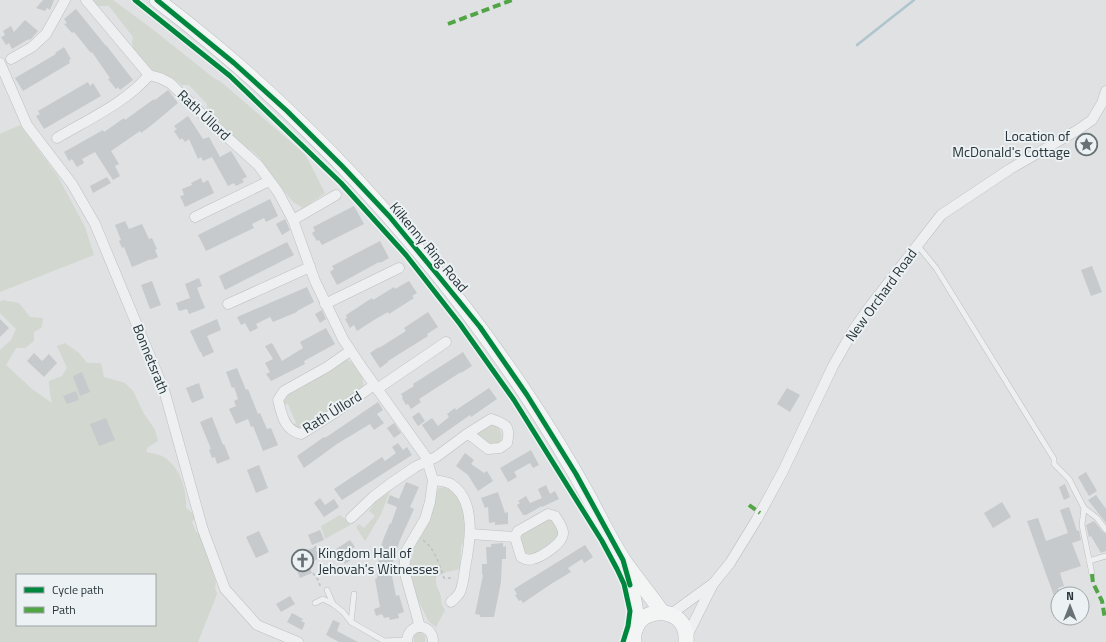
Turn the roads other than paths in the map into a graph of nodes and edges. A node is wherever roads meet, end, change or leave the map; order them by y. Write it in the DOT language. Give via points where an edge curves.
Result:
graph roads {
  1 [pos="65,0"];
  2 [pos="86,0"];
  3 [pos="157,0"];
  4 [pos="11,59"];
  5 [pos="0,63"];
  6 [pos="149,75"];
  7 [pos="1106,91"];
  8 [pos="58,138"];
  9 [pos="269,181"];
  10 [pos="336,195"];
  11 [pos="195,217"];
  12 [pos="293,220"];
  13 [pos="918,246"];
  14 [pos="310,267"];
  15 [pos="399,268"];
  16 [pos="228,304"];
  17 [pos="325,304"];
  18 [pos="446,342"];
  19 [pos="350,351"];
  20 [pos="376,387"];
  21 [pos="467,434"];
  22 [pos="428,462"];
  23 [pos="433,480"];
  24 [pos="1084,508"];
  25 [pos="351,518"];
  26 [pos="1106,530"];
  27 [pos="470,534"];
  28 [pos="515,537"];
  29 [pos="1106,556"];
  30 [pos="623,560"];
  31 [pos="1089,561"];
  32 [pos="1092,574"];
  33 [pos="713,584"];
  34 [pos="327,590"];
  35 [pos="354,594"];
  36 [pos="452,602"];
  37 [pos="315,603"];
  38 [pos="333,604"];
  39 [pos="667,613"];
  40 [pos="351,622"];
  41 [pos="420,627"];
  42 [pos="635,635"];
  43 [pos="687,639"];
  44 [pos="407,641"];
  45 [pos="298,642"];
  46 [pos="433,642"];
  1 -- 4 [label="street" via="46,34 32,47"];
  2 -- 6 [label="street, Rath Úllord"];
  3 -- 30 [label="main road, Kilkenny Ring Road" via="234,62 287,111 389,216 427,261 480,327 527,395 576,474"];
  5 -- 45 [label="street, Bonnetsrath" via="27,125 72,184 95,224 164,390 203,530 225,589 257,625"];
  6 -- 8 [label="street" via="129,94"];
  6 -- 9 [label="street, Rath Úllord" via="170,83 258,165"];
  7 -- 13 [label="street, New Orchard Road" via="1092,120 1076,132 1010,169 941,215"];
  9 -- 11 [label="street"];
  9 -- 12 [label="street, Rath Úllord"];
  10 -- 12 [label="street"];
  12 -- 14 [label="street, Rath Úllord"];
  13 -- 24 [label="lane" via="936,268 1054,459 1054,464 1068,479"];
  13 -- 33 [label="street, New Orchard Road" via="854,329 757,519 730,563"];
  14 -- 16 [label="street"];
  14 -- 17 [label="street, Rath Úllord"];
  15 -- 17 [label="street"];
  17 -- 19 [label="street, Rath Úllord"];
  18 -- 20 [label="street, Rath Úllord"];
  19 -- 20 [label="street, Rath Úllord"];
  19 -- 20 [label="street, Rath Úllord" via="284,391 278,400 284,421 293,432 301,434"];
  20 -- 22 [label="street, Rath Úllord"];
  21 -- 22 [label="street"];
  22 -- 23 [label="street, Rath Úllord"];
  22 -- 25 [label="street" via="415,467 390,484"];
  23 -- 27 [label="street" via="450,483 459,492 467,507"];
  23 -- 41 [label="street, Rath Úllord" via="425,519 406,551 404,570"];
  24 -- 26 [label="lane" via="1098,518"];
  24 -- 31 [label="lane" via="1082,525"];
  27 -- 28 [label="street"];
  27 -- 36 [label="street" via="460,593"];
  28 -- 28 [label="street" via="518,531 548,514 555,516 564,534 556,546 533,559 526,560 520,557"];
  29 -- 31 [label="lane"];
  30 -- 39 [label="main road, Kilkenny Ring Road"];
  30 -- 42 [label="main road, Kilkenny Ring Road" via="637,617"];
  31 -- 32 [label="lane"];
  33 -- 39 [label="street, New Orchard Road"];
  33 -- 43 [label="street, New Orchard Road"];
  34 -- 38 [label="lane"];
  35 -- 40 [label="lane"];
  37 -- 38 [label="lane" via="323,599"];
  38 -- 40 [label="lane"];
  39 -- 42 [label="main road" via="650,614 642,619"];
  39 -- 43 [label="main road, Kilkenny Ring Road" via="680,620"];
  40 -- 44 [label="lane" via="384,641"];
  41 -- 44 [label="street" via="409,632"];
  41 -- 46 [label="street, Rath Úllord" via="431,633"];
}
